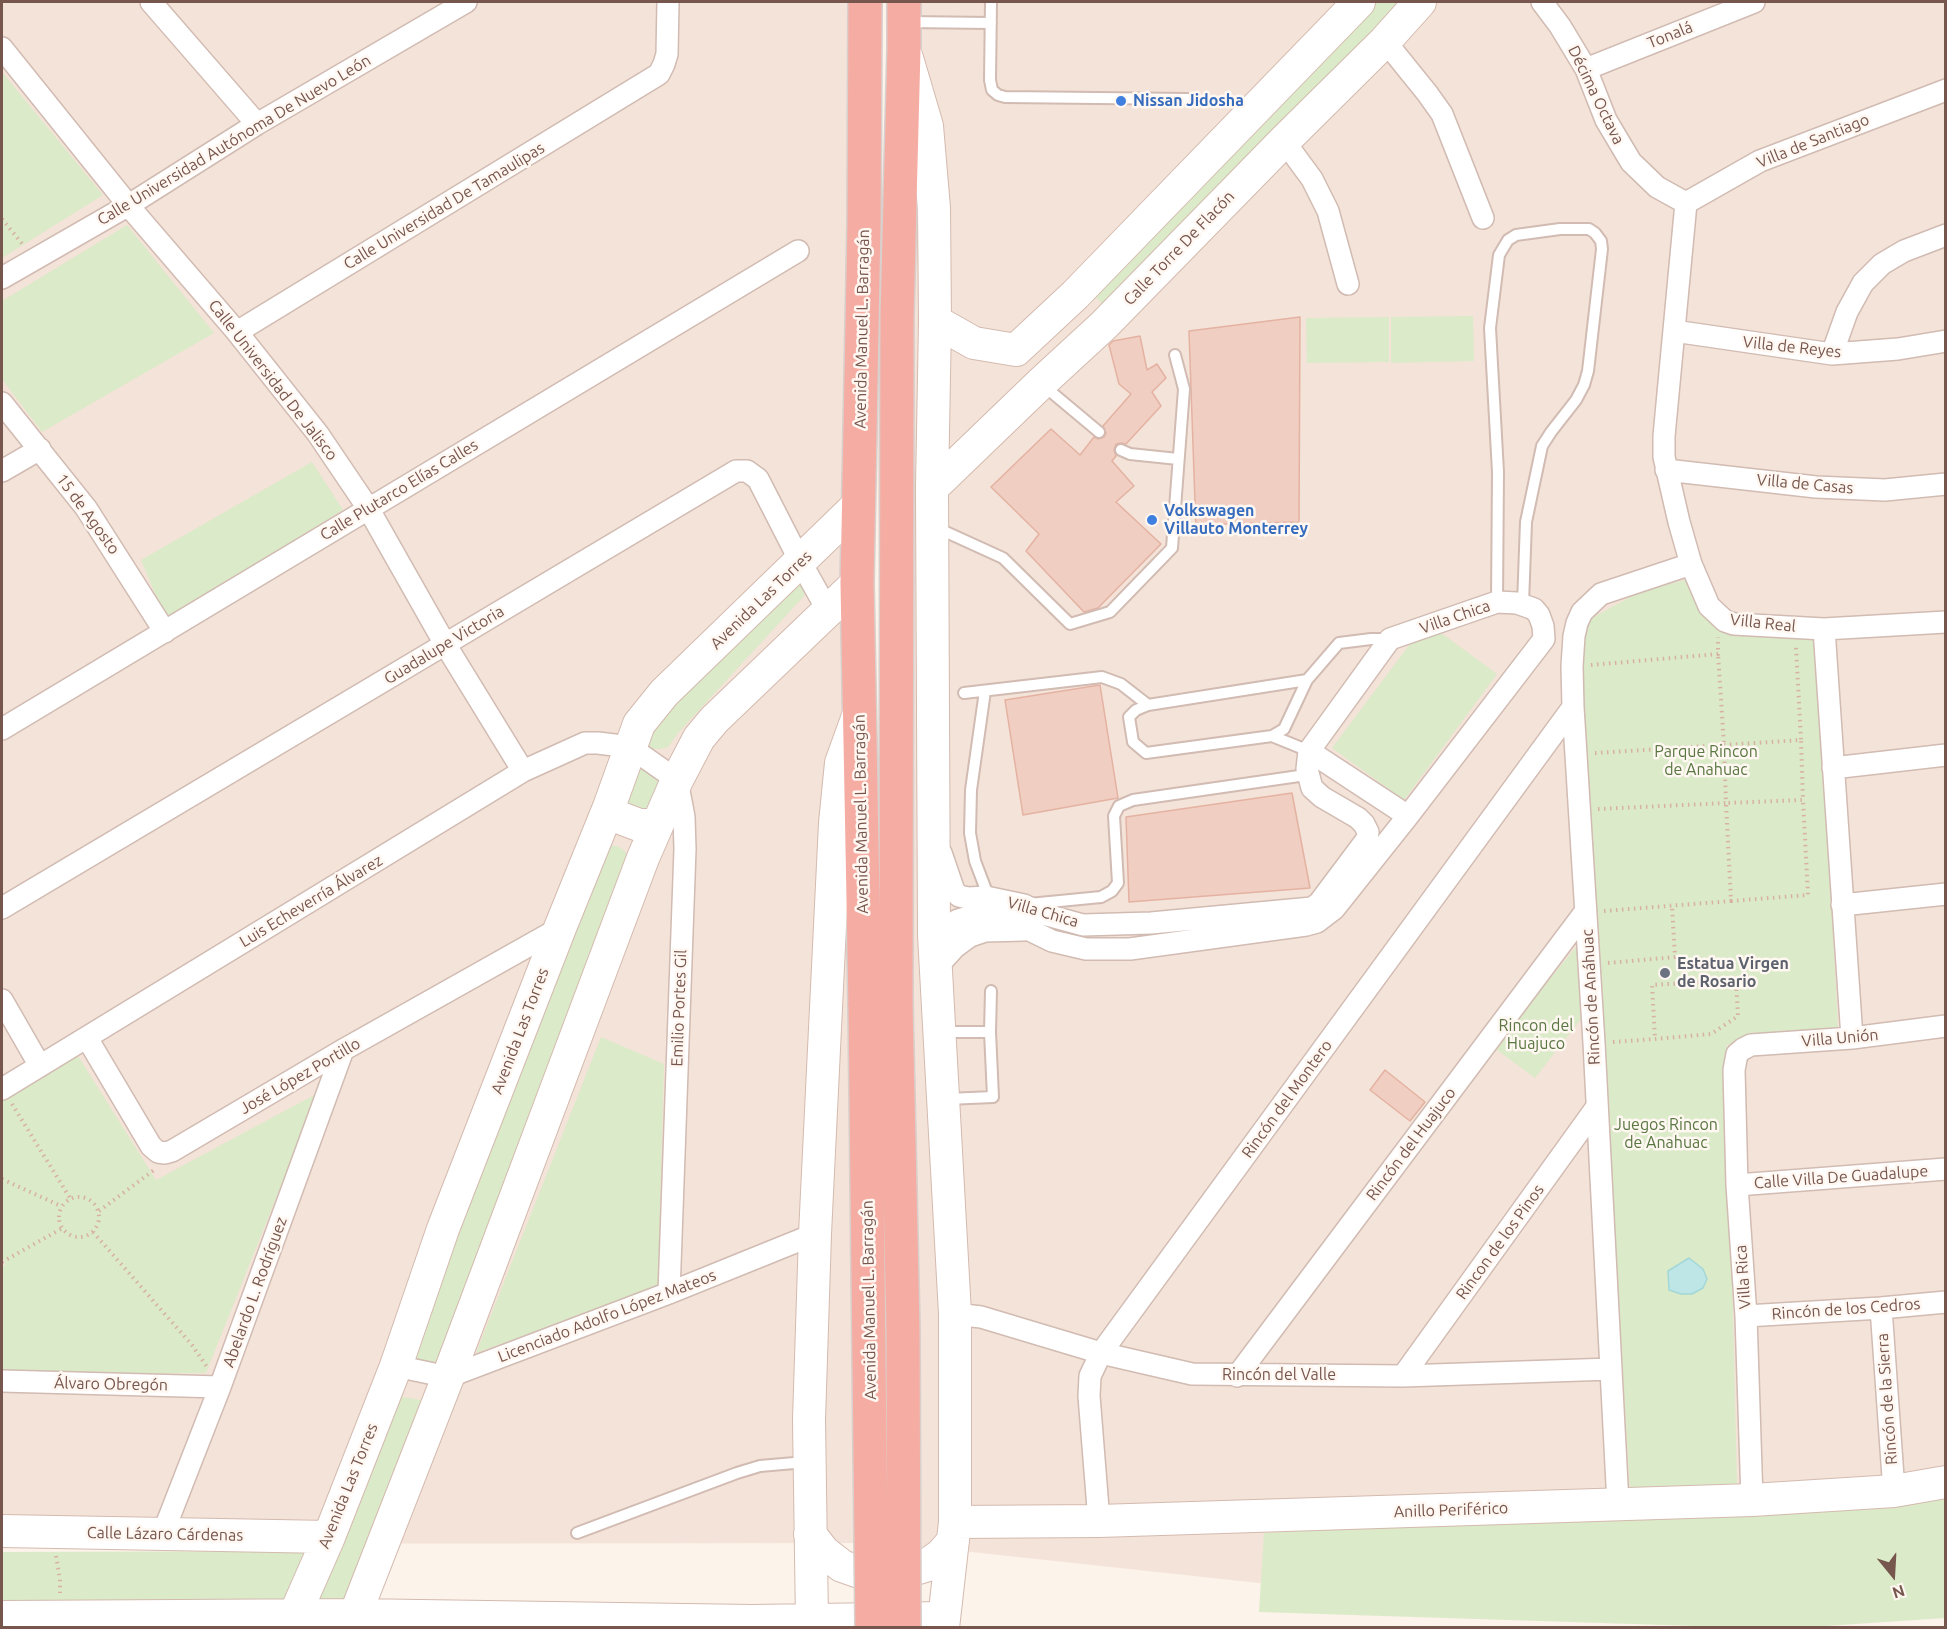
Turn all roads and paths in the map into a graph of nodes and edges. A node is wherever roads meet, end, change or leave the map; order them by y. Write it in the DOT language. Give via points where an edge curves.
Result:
graph roads {
  1 [pos="151,2"];
  2 [pos="466,2"];
  3 [pos="668,2"];
  4 [pos="865,2"];
  5 [pos="991,2"];
  6 [pos="1359,2"];
  7 [pos="1420,2"];
  8 [pos="1542,2"];
  9 [pos="1754,2"];
  10 [pos="1725,7"];
  11 [pos="991,22"];
  12 [pos="904,25"];
  13 [pos="1385,41"];
  14 [pos="2,48"];
  15 [pos="1586,69"];
  16 [pos="1946,90"];
  17 [pos="1188,99"];
  18 [pos="257,124"];
  19 [pos="1284,141"];
  20 [pos="1686,203"];
  21 [pos="129,205"];
  22 [pos="1483,218"];
  23 [pos="2,219"];
  24 [pos="1946,235"];
  25 [pos="798,251"];
  26 [pos="36,258"];
  27 [pos="2,278"];
  28 [pos="1348,284"];
  29 [pos="1074,295"];
  30 [pos="935,321"];
  31 [pos="1104,325"];
  32 [pos="1674,331"];
  33 [pos="237,332"];
  34 [pos="1946,341"];
  35 [pos="1016,350"];
  36 [pos="1832,354"];
  37 [pos="1175,355"];
  38 [pos="1041,383"];
  39 [pos="2,403"];
  40 [pos="1099,432"];
  41 [pos="40,449"];
  42 [pos="1121,450"];
  43 [pos="1178,459"];
  44 [pos="1666,470"];
  45 [pos="2,471"];
  46 [pos="1946,484"];
  47 [pos="932,488"];
  48 [pos="858,505"];
  49 [pos="368,508"];
  50 [pos="932,525"];
  51 [pos="800,561"];
  52 [pos="1691,564"];
  53 [pos="857,583"];
  54 [pos="1497,602"];
  55 [pos="1523,604"];
  56 [pos="828,611"];
  57 [pos="1946,621"];
  58 [pos="1824,629"];
  59 [pos="165,632"];
  60 [pos="1729,637"];
  61 [pos="1390,639"];
  62 [pos="445,644"];
  63 [pos="1785,645"];
  64 [pos="1718,654"];
  65 [pos="1572,666"];
  66 [pos="1307,680"];
  67 [pos="985,691"];
  68 [pos="964,693"];
  69 [pos="1148,705"];
  70 [pos="1573,707"];
  71 [pos="859,712"];
  72 [pos="2,729"];
  73 [pos="1272,736"];
  74 [pos="1801,740"];
  75 [pos="1724,745"];
  76 [pos="630,747"];
  77 [pos="1576,754"];
  78 [pos="1946,755"];
  79 [pos="1308,760"];
  80 [pos="1833,768"];
  81 [pos="523,771"];
  82 [pos="677,780"];
  83 [pos="1803,801"];
  84 [pos="1726,803"];
  85 [pos="609,807"];
  86 [pos="1579,810"];
  87 [pos="1408,816"];
  88 [pos="659,821"];
  89 [pos="934,832"];
  90 [pos="596,839"];
  91 [pos="643,858"];
  92 [pos="1946,894"];
  93 [pos="993,898"];
  94 [pos="1731,901"];
  95 [pos="1024,905"];
  96 [pos="1672,905"];
  97 [pos="1842,905"];
  98 [pos="2,908"];
  99 [pos="1586,912"];
  100 [pos="1317,913"];
  101 [pos="1107,925"];
  102 [pos="560,928"];
  103 [pos="1027,930"];
  104 [pos="934,935"];
  105 [pos="1113,948"];
  106 [pos="1589,965"];
  107 [pos="936,968"];
  108 [pos="991,991"];
  109 [pos="2,1000"];
  110 [pos="880,1004"];
  111 [pos="1946,1026"];
  112 [pos="939,1031"];
  113 [pos="990,1032"];
  114 [pos="87,1038"];
  115 [pos="1851,1038"];
  116 [pos="1655,1039"];
  117 [pos="1594,1043"];
  118 [pos="344,1050"];
  119 [pos="1737,1054"];
  120 [pos="40,1066"];
  121 [pos="2,1088"];
  122 [pos="943,1099"];
  123 [pos="1596,1108"];
  124 [pos="172,1151"];
  125 [pos="1946,1169"];
  126 [pos="2,1179"];
  127 [pos="1737,1185"];
  128 [pos="70,1198"];
  129 [pos="61,1206"];
  130 [pos="99,1211"];
  131 [pos="61,1228"];
  132 [pos="93,1232"];
  133 [pos="815,1234"];
  134 [pos="2,1263"];
  135 [pos="669,1293"];
  136 [pos="1946,1302"];
  137 [pos="1881,1308"];
  138 [pos="955,1314"];
  139 [pos="1746,1316"];
  140 [pos="1101,1353"];
  141 [pos="396,1366"];
  142 [pos="1611,1370"];
  143 [pos="1237,1376"];
  144 [pos="1403,1376"];
  145 [pos="448,1377"];
  146 [pos="2,1382"];
  147 [pos="220,1387"];
  148 [pos="809,1462"];
  149 [pos="1946,1482"];
  150 [pos="1894,1491"];
  151 [pos="1752,1500"];
  152 [pos="1618,1504"];
  153 [pos="1099,1521"];
  154 [pos="2,1531"];
  155 [pos="954,1531"];
  156 [pos="50,1532"];
  157 [pos="164,1533"];
  158 [pos="578,1533"];
  159 [pos="810,1534"];
  160 [pos="328,1537"];
  161 [pos="2,1617"];
  162 [pos="55,1617"];
  163 [pos="352,1621"];
  164 [pos="812,1621"];
  165 [pos="291,1622"];
  166 [pos="944,1622"];
  167 [pos="872,1628"];
  168 [pos="904,1628"];
  1 -- 18 [label="street"];
  2 -- 18 [label="street, Calle Universidad Autónoma De Nuevo León"];
  3 -- 33 [label="street, Calle Universidad De Tamaulipas" via="667,54 659,74"];
  4 -- 48 [label="highway, Avenida Manuel L. Barragán"];
  5 -- 11 [label="lane"];
  6 -- 29 [label="street"];
  7 -- 13 [label="street, Calle Torre De Flacón"];
  8 -- 15 [label="street, Décima Octava"];
  9 -- 10 [label="street, Tonalá"];
  10 -- 15 [label="street, Tonalá"];
  11 -- 12 [label="lane"];
  11 -- 17 [label="lane" via="990,80 998,95"];
  12 -- 30 [label="street" via="927,126 934,208"];
  12 -- 110 [label="highway, Avenida Manuel L. Barragán"];
  13 -- 19 [label="street, Calle Torre De Flacón"];
  13 -- 22 [label="street" via="1442,114"];
  14 -- 21 [label="street, Calle Universidad De Jalisco"];
  15 -- 20 [label="street, Décima Octava" via="1606,120 1630,162 1658,187"];
  16 -- 20 [label="street, Villa de Santiago" via="1760,161"];
  18 -- 21 [label="street, Calle Universidad Autónoma De Nuevo León"];
  19 -- 28 [label="street" via="1312,179 1328,211"];
  19 -- 31 [label="street, Calle Torre De Flacón"];
  20 -- 32 [label="street, Villa Real"];
  21 -- 26 [label="street, Calle Universidad Autónoma De Nuevo León"];
  21 -- 33 [label="street, Calle Universidad De Jalisco"];
  23 -- 26 [label="path"];
  24 -- 36 [label="street" via="1882,264 1863,284 1847,312"];
  25 -- 49 [label="street, Calle Plutarco Elías Calles"];
  26 -- 27 [label="street, Calle Universidad Autónoma De Nuevo León"];
  29 -- 31 [label="street" via="1097,307"];
  29 -- 35 [label="street"];
  30 -- 35 [label="street" via="974,344"];
  30 -- 47 [label="street"];
  31 -- 38 [label="street, Calle Torre De Flacón"];
  32 -- 36 [label="street, Villa de Reyes"];
  32 -- 44 [label="street, Villa Real" via="1664,436"];
  33 -- 49 [label="street, Calle Universidad De Jalisco" via="318,434"];
  34 -- 36 [label="street, Villa de Reyes"];
  35 -- 38 [label="street" via="1023,368"];
  37 -- 43 [label="lane" via="1184,389"];
  38 -- 40 [label="lane"];
  38 -- 47 [label="street, Calle Torre De Flacón"];
  39 -- 41 [label="street, 15 de Agosto"];
  41 -- 45 [label="street"];
  41 -- 59 [label="street, 15 de Agosto" via="86,508"];
  42 -- 43 [label="lane"];
  43 -- 50 [label="lane" via="1172,548 1110,612 1070,624 1003,558"];
  44 -- 46 [label="street, Villa de Casas" via="1816,487 1885,490"];
  44 -- 52 [label="street, Villa Real"];
  47 -- 50 [label="street"];
  48 -- 51 [label="street, Avenida Las Torres"];
  48 -- 53 [label="highway, Avenida Manuel L. Barragán"];
  49 -- 59 [label="street, Calle Plutarco Elías Calles"];
  49 -- 62 [label="street, Calle Universidad De Jalisco"];
  50 -- 89 [label="street"];
  51 -- 56 [label="street, Guadalupe Victoria"];
  51 -- 62 [label="street, Guadalupe Victoria" via="758,479 747,471 736,471"];
  51 -- 76 [label="street, Avenida Las Torres" via="664,693 639,724"];
  52 -- 58 [label="street, Villa Real" via="1709,606 1725,621"];
  52 -- 65 [label="street, Rincón de Anáhuac" via="1601,594 1591,602 1576,623"];
  53 -- 56 [label="street"];
  53 -- 71 [label="highway, Avenida Manuel L. Barragán"];
  54 -- 55 [label="street, Villa Chica"];
  54 -- 55 [label="lane" via="1497,448 1490,328 1499,255 1516,235 1589,230 1601,241 1602,249 1588,371 1576,400 1542,446 1526,522"];
  54 -- 61 [label="street, Villa Chica"];
  55 -- 87 [label="street" via="1539,615 1544,639"];
  56 -- 82 [label="street" via="714,720 699,738"];
  57 -- 58 [label="street, Villa Real"];
  58 -- 80 [label="street"];
  59 -- 72 [label="street, Calle Plutarco Elías Calles"];
  60 -- 64 [label="path" via="1718,635"];
  61 -- 66 [label="lane" via="1339,643"];
  61 -- 79 [label="street"];
  62 -- 81 [label="street, Calle Universidad De Jalisco"];
  62 -- 98 [label="street, Guadalupe Victoria"];
  63 -- 74 [label="path" via="1796,647"];
  64 -- 65 [label="path"];
  64 -- 75 [label="path"];
  65 -- 70 [label="street, Rincón de Anáhuac"];
  66 -- 69 [label="lane"];
  66 -- 73 [label="lane" via="1284,729"];
  67 -- 68 [label="lane"];
  67 -- 69 [label="lane" via="1102,677 1121,684"];
  67 -- 93 [label="lane" via="972,782 970,833 975,861"];
  69 -- 73 [label="lane" via="1129,717 1133,742 1146,753"];
  70 -- 77 [label="street, Rincón de Anáhuac"];
  70 -- 140 [label="street, Rincón del Montero"];
  71 -- 110 [label="highway, Avenida Manuel L. Barragán"];
  71 -- 133 [label="street" via="841,763 837,789"];
  73 -- 79 [label="lane"];
  74 -- 75 [label="path"];
  74 -- 83 [label="path"];
  75 -- 77 [label="path"];
  75 -- 84 [label="path"];
  76 -- 81 [label="street, Luis Echeverría Álvarez" via="585,743"];
  76 -- 82 [label="street"];
  76 -- 85 [label="street, Avenida Las Torres"];
  77 -- 86 [label="street, Rincón de Anáhuac"];
  78 -- 80 [label="street"];
  79 -- 87 [label="street"];
  79 -- 95 [label="lane" via="1299,776 1133,800 1119,806 1114,816 1118,883 1112,891 1101,897"];
  79 -- 100 [label="street" via="1312,788 1358,818 1368,832 1319,903"];
  80 -- 97 [label="street"];
  81 -- 114 [label="street, Luis Echeverría Álvarez"];
  82 -- 88 [label="street"];
  82 -- 135 [label="street, Emilio Portes Gil" via="685,849"];
  83 -- 84 [label="path"];
  83 -- 94 [label="path" via="1808,895"];
  84 -- 86 [label="path"];
  84 -- 94 [label="path"];
  85 -- 88 [label="street" via="618,817 639,825"];
  85 -- 90 [label="street, Avenida Las Torres"];
  86 -- 99 [label="street, Rincón de Anáhuac"];
  87 -- 100 [label="street" via="1334,909"];
  88 -- 91 [label="street"];
  89 -- 93 [label="street, Villa Chica" via="954,891 968,898"];
  89 -- 104 [label="street"];
  90 -- 91 [label="street" via="608,837 626,843"];
  90 -- 102 [label="street, Avenida Las Torres"];
  91 -- 145 [label="street"];
  92 -- 97 [label="street"];
  93 -- 95 [label="street, Villa Chica"];
  94 -- 96 [label="path"];
  95 -- 101 [label="street, Villa Chica" via="1083,925"];
  96 -- 99 [label="path"];
  96 -- 106 [label="path" via="1675,957"];
  97 -- 115 [label="street"];
  99 -- 106 [label="street, Rincón de Anáhuac"];
  99 -- 143 [label="street, Rincón del Huajuco"];
  100 -- 101 [label="street, Villa Chica"];
  100 -- 105 [label="street, Villa Chica" via="1306,925 1130,949"];
  101 -- 105 [label="street"];
  102 -- 118 [label="street, José López Portillo"];
  102 -- 141 [label="street, Avenida Las Torres" via="443,1229"];
  103 -- 104 [label="street, Villa Chica" via="992,913 981,913 958,920"];
  103 -- 105 [label="street, Villa Chica" via="1069,946"];
  103 -- 107 [label="street" via="985,931 970,936"];
  104 -- 107 [label="street"];
  106 -- 117 [label="street, Rincón de Anáhuac"];
  107 -- 112 [label="street"];
  108 -- 113 [label="lane"];
  109 -- 120 [label="street"];
  110 -- 167 [label="highway, Avenida Manuel L. Barragán, bridge"];
  110 -- 168 [label="highway, Avenida Manuel L. Barragán, bridge" via="903,1329"];
  111 -- 115 [label="street, Villa Unión"];
  112 -- 113 [label="lane"];
  112 -- 122 [label="street"];
  113 -- 122 [label="lane" via="993,1097"];
  114 -- 120 [label="street, Luis Echeverría Álvarez"];
  114 -- 124 [label="street" via="151,1146 161,1153"];
  115 -- 119 [label="street, Villa Unión" via="1751,1045"];
  116 -- 116 [label="path" via="1711,1034 1738,1016 1736,980 1652,985"];
  116 -- 117 [label="path"];
  117 -- 123 [label="street, Rincón de Anáhuac"];
  118 -- 124 [label="street, José López Portillo"];
  118 -- 147 [label="street, Abelardo L. Rodríguez"];
  119 -- 127 [label="street, Villa Rica"];
  120 -- 121 [label="street, Luis Echeverría Álvarez"];
  121 -- 128 [label="path"];
  122 -- 138 [label="street"];
  123 -- 142 [label="street, Rincón de Anáhuac"];
  123 -- 144 [label="street, Rincon de los Pinos"];
  124 -- 130 [label="path" via="159,1167"];
  125 -- 127 [label="street, Calle Villa De Guadalupe"];
  126 -- 129 [label="path"];
  127 -- 139 [label="street, Villa Rica"];
  128 -- 129 [label="path"];
  128 -- 130 [label="path" via="82,1196 93,1201"];
  129 -- 131 [label="path"];
  130 -- 132 [label="path" via="99,1222"];
  131 -- 132 [label="path" via="70,1236 82,1238"];
  131 -- 134 [label="path"];
  132 -- 147 [label="path" via="192,1345"];
  133 -- 135 [label="street, Licenciado Adolfo López Mateos"];
  133 -- 148 [label="street"];
  135 -- 145 [label="street, Licenciado Adolfo López Mateos"];
  136 -- 137 [label="street, Rincón de los Cedros"];
  137 -- 139 [label="street, Rincón de los Cedros"];
  137 -- 150 [label="street, Rincón de la Sierra"];
  138 -- 140 [label="street, Rincón del Valle" via="981,1317"];
  138 -- 155 [label="street"];
  139 -- 151 [label="street, Villa Rica"];
  140 -- 143 [label="street, Rincón del Valle" via="1192,1374"];
  140 -- 153 [label="street, Rincón del Montero" via="1090,1376 1089,1396"];
  141 -- 145 [label="street"];
  141 -- 160 [label="street, Avenida Las Torres"];
  142 -- 144 [label="street, Rincón del Valle"];
  142 -- 152 [label="street, Rincón de Anáhuac"];
  143 -- 144 [label="street, Rincón del Valle"];
  145 -- 163 [label="street"];
  146 -- 147 [label="street, Álvaro Obregón"];
  147 -- 157 [label="street, Abelardo L. Rodríguez"];
  148 -- 158 [label="lane" via="760,1466 737,1473"];
  148 -- 159 [label="street"];
  149 -- 150 [label="street, Anillo Periférico"];
  150 -- 151 [label="street, Anillo Periférico"];
  151 -- 152 [label="street, Anillo Periférico"];
  152 -- 153 [label="street, Anillo Periférico"];
  153 -- 155 [label="street, Anillo Periférico"];
  154 -- 156 [label="street, Calle Lázaro Cárdenas"];
  155 -- 159 [label="street" via="940,1555 925,1566 887,1573 859,1572 842,1566"];
  155 -- 166 [label="street"];
  156 -- 157 [label="street, Calle Lázaro Cárdenas"];
  156 -- 162 [label="path" via="60,1578"];
  157 -- 160 [label="street, Calle Lázaro Cárdenas"];
  159 -- 164 [label="street"];
  160 -- 165 [label="street, Avenida Las Torres"];
  161 -- 162 [label="street"];
  162 -- 165 [label="street"];
  163 -- 164 [label="street"];
  163 -- 165 [label="street"];
  164 -- 166 [label="street"];
}
